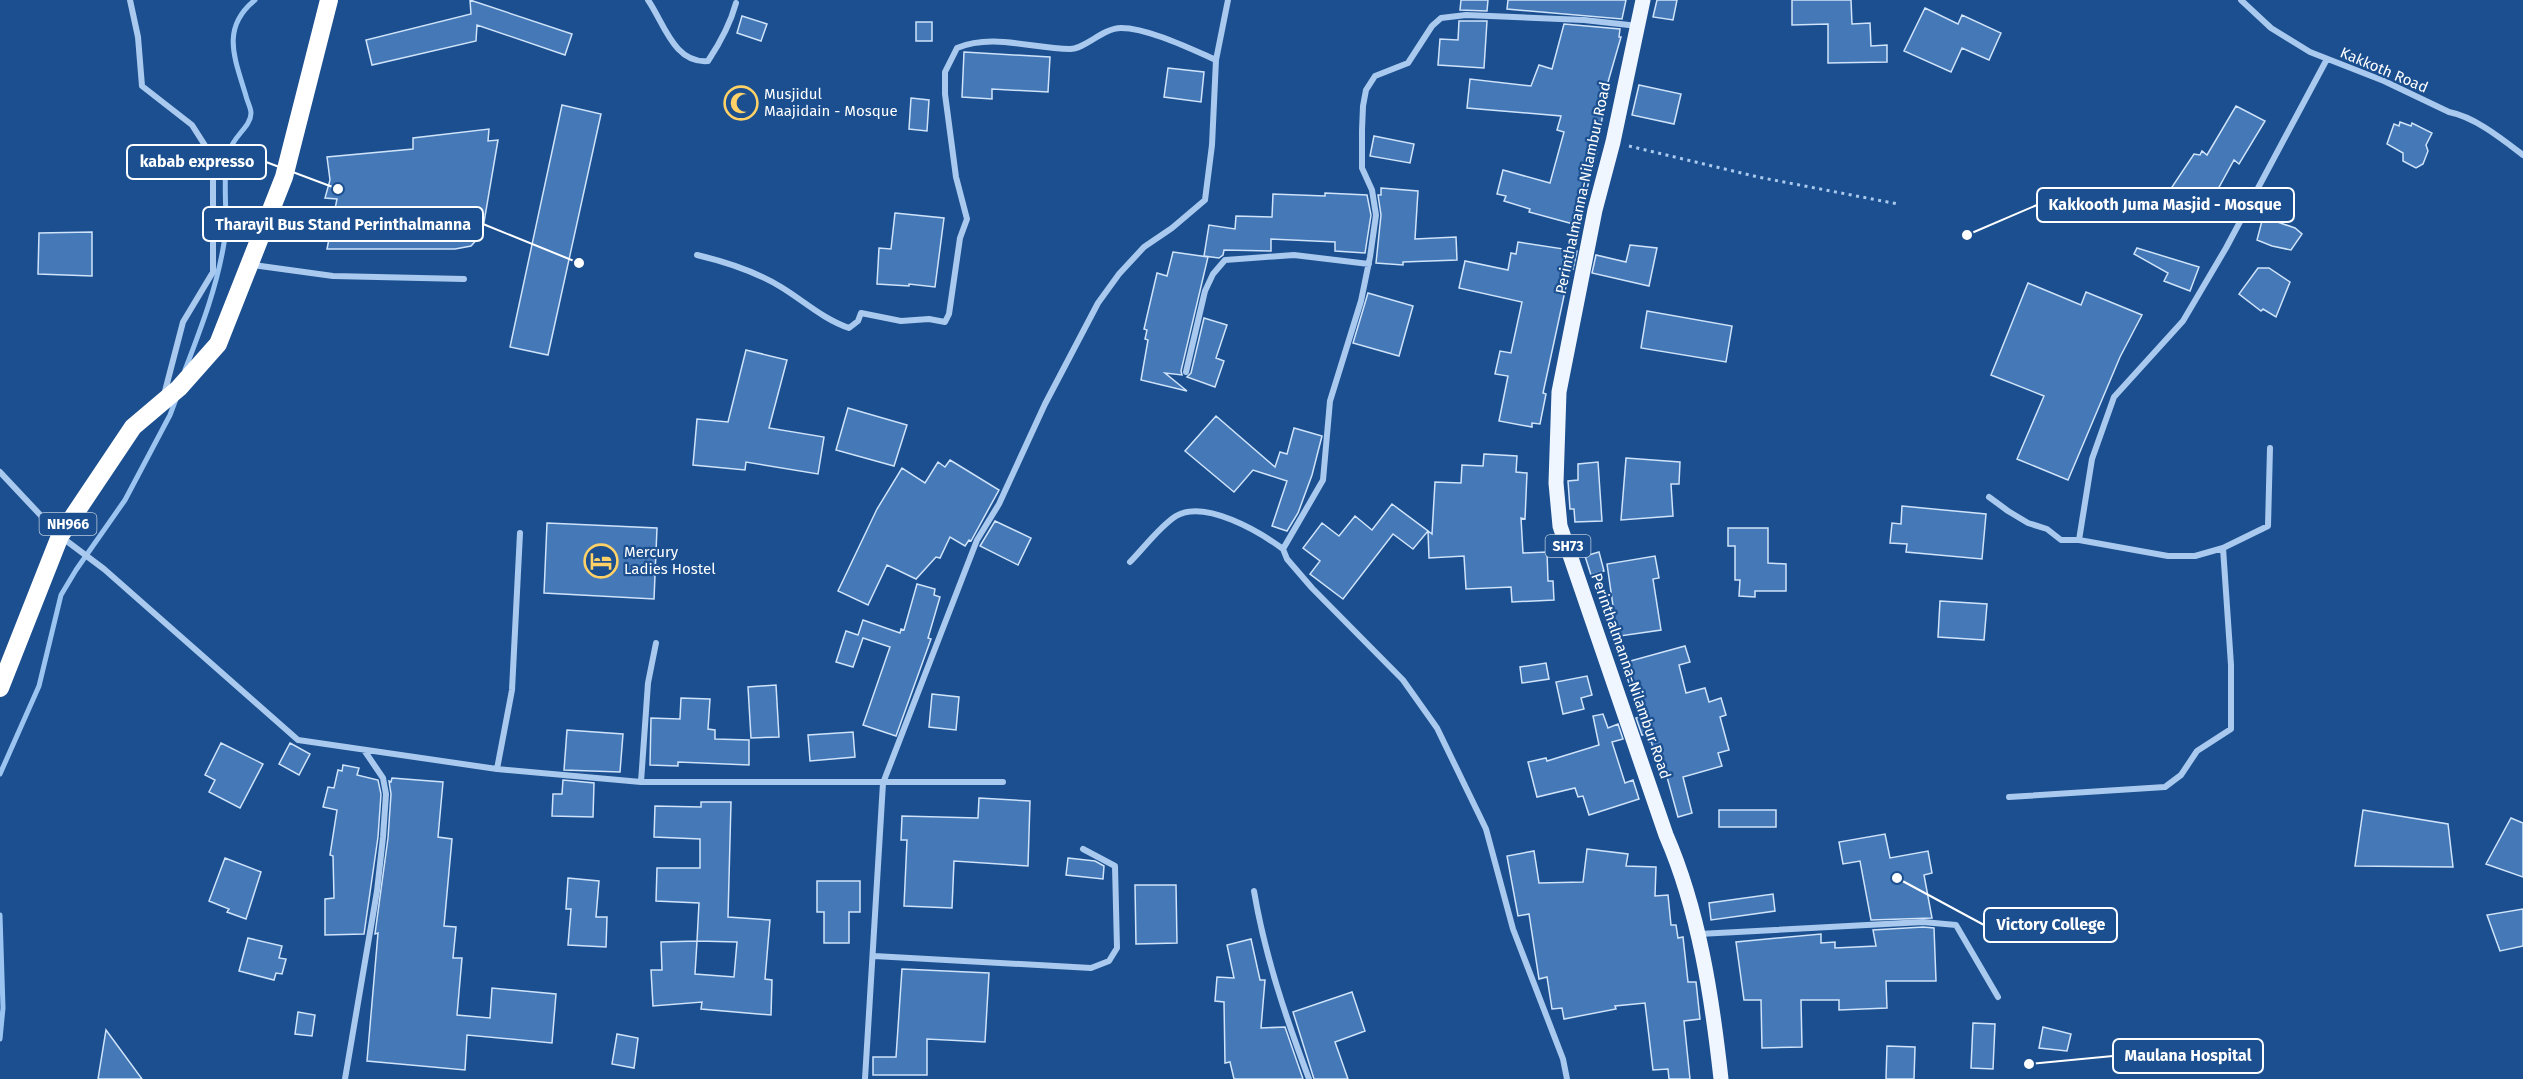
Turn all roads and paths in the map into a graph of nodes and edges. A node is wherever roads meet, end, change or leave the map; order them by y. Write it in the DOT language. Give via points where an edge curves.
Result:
graph roads {
  1 [pos="130,0"];
  2 [pos="329,0"];
  3 [pos="648,0"];
  4 [pos="1228,0"];
  5 [pos="1643,0"];
  6 [pos="2241,0"];
  7 [pos="736,3"];
  8 [pos="1638,26"];
  9 [pos="2327,59"];
  10 [pos="1216,60"];
  11 [pos="1613,142"];
  12 [pos="2523,155"];
  13 [pos="1898,204"];
  14 [pos="697,255"];
  15 [pos="1368,264"];
  16 [pos="249,265"];
  17 [pos="464,279"];
  18 [pos="1186,372"];
  19 [pos="162,401"];
  20 [pos="2270,448"];
  21 [pos="0,472"];
  22 [pos="1989,497"];
  23 [pos="520,533"];
  24 [pos="60,536"];
  25 [pos="2079,540"];
  26 [pos="2223,548"];
  27 [pos="1283,549"];
  28 [pos="1130,562"];
  29 [pos="656,643"];
  30 [pos="0,688"];
  31 [pos="363,750"];
  32 [pos="497,769"];
  33 [pos="641,782"];
  34 [pos="1004,782"];
  35 [pos="884,783"];
  36 [pos="2009,797"];
  37 [pos="1083,849"];
  38 [pos="1254,891"];
  39 [pos="1698,934"];
  40 [pos="874,956"];
  41 [pos="1998,997"];
  42 [pos="345,1079"];
  43 [pos="865,1079"];
  44 [pos="1309,1079"];
  45 [pos="1567,1079"];
  46 [pos="1721,1079"];
  1 -- 19 [label="street" via="142,86 192,124 213,158 213,272 183,322"];
  2 -- 16 [label="highway, NH966" via="284,177"];
  3 -- 7 [label="street" via="675,45 688,59 697,62 708,61 718,46"];
  4 -- 10 [label="street"];
  5 -- 8 [label="main road, Perinthalmanna-Nilambur Road / SH73"];
  6 -- 9 [label="street, Kakkoth Road" via="2271,28"];
  8 -- 11 [label="main road, Perinthalmanna-Nilambur Road / SH73"];
  8 -- 15 [label="street" via="1584,20 1451,16 1432,26 1408,63 1375,76 1366,90 1363,106 1362,168 1372,190 1376,215"];
  9 -- 12 [label="street, Kakkoth Road" via="2457,114"];
  9 -- 25 [label="street" via="2184,321 2114,397 2092,459"];
  10 -- 14 [label="street" via="1156,36 1120,28 1074,49 989,41 957,48 945,72 945,94 956,177 967,219 945,322 901,321 861,314 849,328 746,269"];
  10 -- 35 [label="street" via="1205,200 1144,247 1119,274 1094,312 1045,404 999,504 977,540"];
  11 -- 13 [label="path" via="1758,177"];
  11 -- 39 [label="main road, Perinthalmanna-Nilambur Road / SH73" via="1595,210 1560,392 1556,496 1560,526 1676,858"];
  15 -- 18 [label="street" via="1294,255 1225,260 1205,291"];
  15 -- 27 [label="street" via="1330,401 1323,480"];
  16 -- 17 [label="street" via="333,276"];
  16 -- 19 [label="highway, NH966" via="218,344"];
  19 -- 24 [label="highway, NH966" via="133,427"];
  20 -- 26 [label="street" via="2268,526"];
  21 -- 24 [label="street"];
  22 -- 25 [label="street" via="2061,540"];
  23 -- 32 [label="street" via="512,690"];
  24 -- 30 [label="highway, NH966"];
  24 -- 31 [label="street" via="298,740"];
  25 -- 26 [label="street" via="2168,556 2195,556"];
  26 -- 36 [label="street" via="2231,729 2197,751 2181,775 2165,787"];
  27 -- 28 [label="street" via="1244,524 1189,512 1168,523"];
  27 -- 45 [label="street" via="1312,588 1403,680 1437,728 1486,828 1513,928"];
  29 -- 33 [label="street" via="648,683"];
  31 -- 32 [label="street"];
  31 -- 42 [label="street" via="383,778 386,794 377,891"];
  32 -- 33 [label="street"];
  33 -- 35 [label="street"];
  34 -- 35 [label="street"];
  35 -- 40 [label="street"];
  37 -- 40 [label="street" via="1115,866 1117,948 1109,961 1091,968"];
  38 -- 44 [label="street" via="1266,952"];
  39 -- 41 [label="street" via="1923,922 1956,926"];
  39 -- 46 [label="main road, Perinthalmanna-Nilambur Road / SH73"];
  40 -- 43 [label="street"];
}
